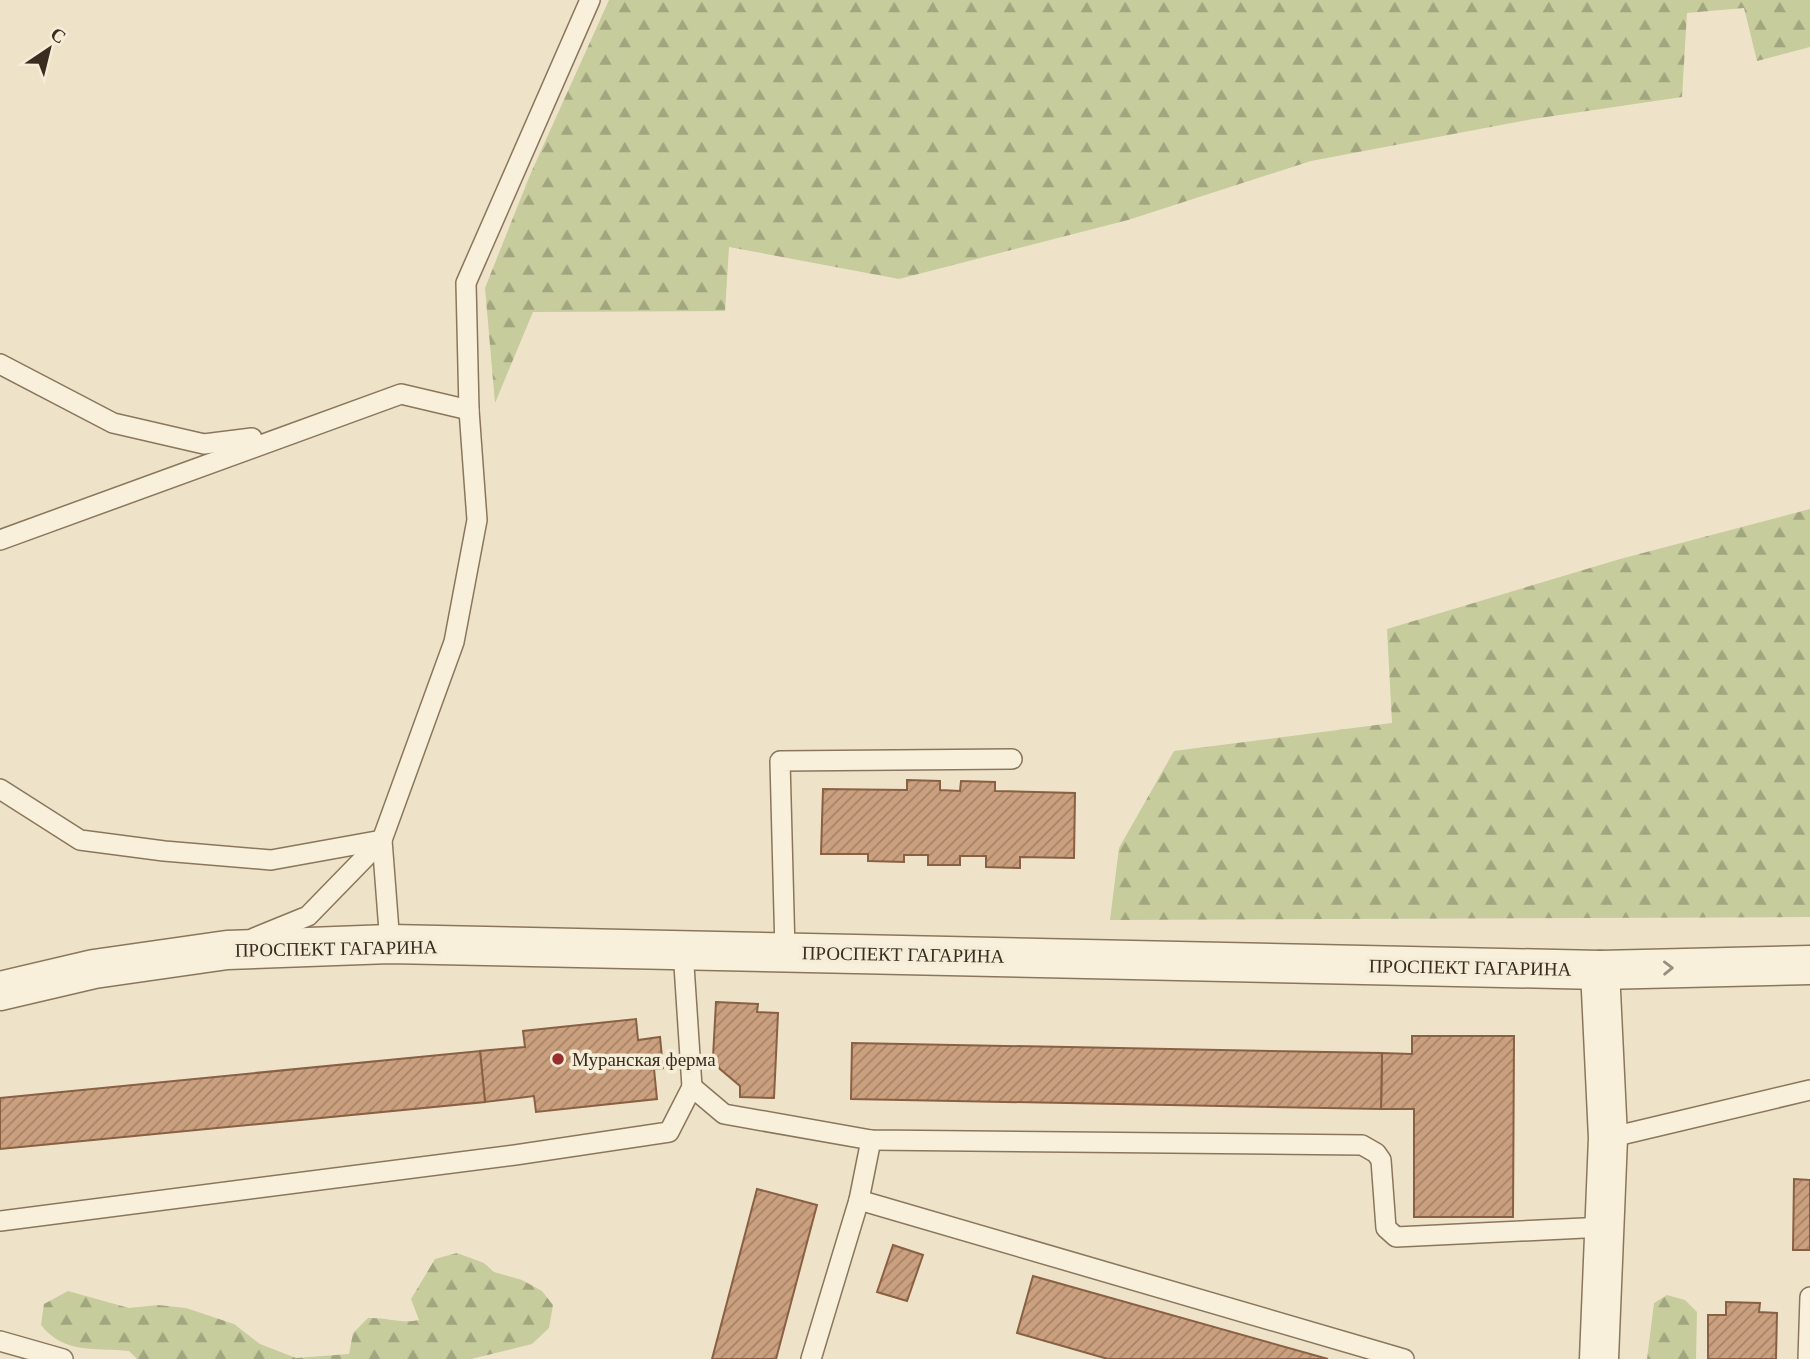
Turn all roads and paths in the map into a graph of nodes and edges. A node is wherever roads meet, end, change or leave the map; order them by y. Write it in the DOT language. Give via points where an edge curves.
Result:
graph roads {
  1 [pos="590,0"];
  2 [pos="0,364"];
  3 [pos="469,410"];
  4 [pos="291,432"];
  5 [pos="0,540"];
  6 [pos="1012,759"];
  7 [pos="0,789"];
  8 [pos="382,840"];
  9 [pos="390,944"];
  10 [pos="228,950"];
  11 [pos="683,950"];
  12 [pos="785,951"];
  13 [pos="1810,965"];
  14 [pos="1600,970"];
  15 [pos="0,991"];
  16 [pos="692,1087"];
  17 [pos="1810,1090"];
  18 [pos="1608,1138"];
  19 [pos="871,1140"];
  20 [pos="859,1200"];
  21 [pos="0,1221"];
  22 [pos="1605,1227"];
  23 [pos="1810,1297"];
  24 [pos="0,1341"];
  25 [pos="63,1359"];
  26 [pos="811,1359"];
  27 [pos="1404,1359"];
  28 [pos="1599,1359"];
  29 [pos="1808,1359"];
  1 -- 3 [label="lane" via="467,283"];
  2 -- 4 [label="lane" via="113,423 204,444"];
  3 -- 4 [label="lane" via="401,394"];
  3 -- 8 [label="lane" via="477,520 454,642"];
  4 -- 5 [label="lane"];
  6 -- 12 [label="lane" via="780,761"];
  7 -- 8 [label="lane" via="80,840 271,860"];
  8 -- 9 [label="lane"];
  8 -- 10 [label="lane" via="308,916"];
  9 -- 10 [label="street, ПРОСПЕКТ ГАГАРИНА"];
  9 -- 11 [label="street, ПРОСПЕКТ ГАГАРИНА"];
  10 -- 15 [label="street, ПРОСПЕКТ ГАГАРИНА" via="94,969"];
  11 -- 12 [label="street, ПРОСПЕКТ ГАГАРИНА"];
  11 -- 16 [label="lane"];
  12 -- 14 [label="street, ПРОСПЕКТ ГАГАРИНА"];
  14 -- 13 [label="street, ПРОСПЕКТ ГАГАРИНА, one-way"];
  14 -- 18 [label="street"];
  16 -- 19 [label="lane" via="724,1114"];
  16 -- 21 [label="lane" via="669,1132"];
  17 -- 18 [label="lane"];
  18 -- 22 [label="street"];
  19 -- 20 [label="lane"];
  19 -- 22 [label="lane" via="1362,1145 1381,1160 1386,1228 1396,1237"];
  20 -- 26 [label="lane"];
  20 -- 27 [label="lane"];
  22 -- 28 [label="street"];
  23 -- 29 [label="lane"];
  24 -- 25 [label="lane"];
}
